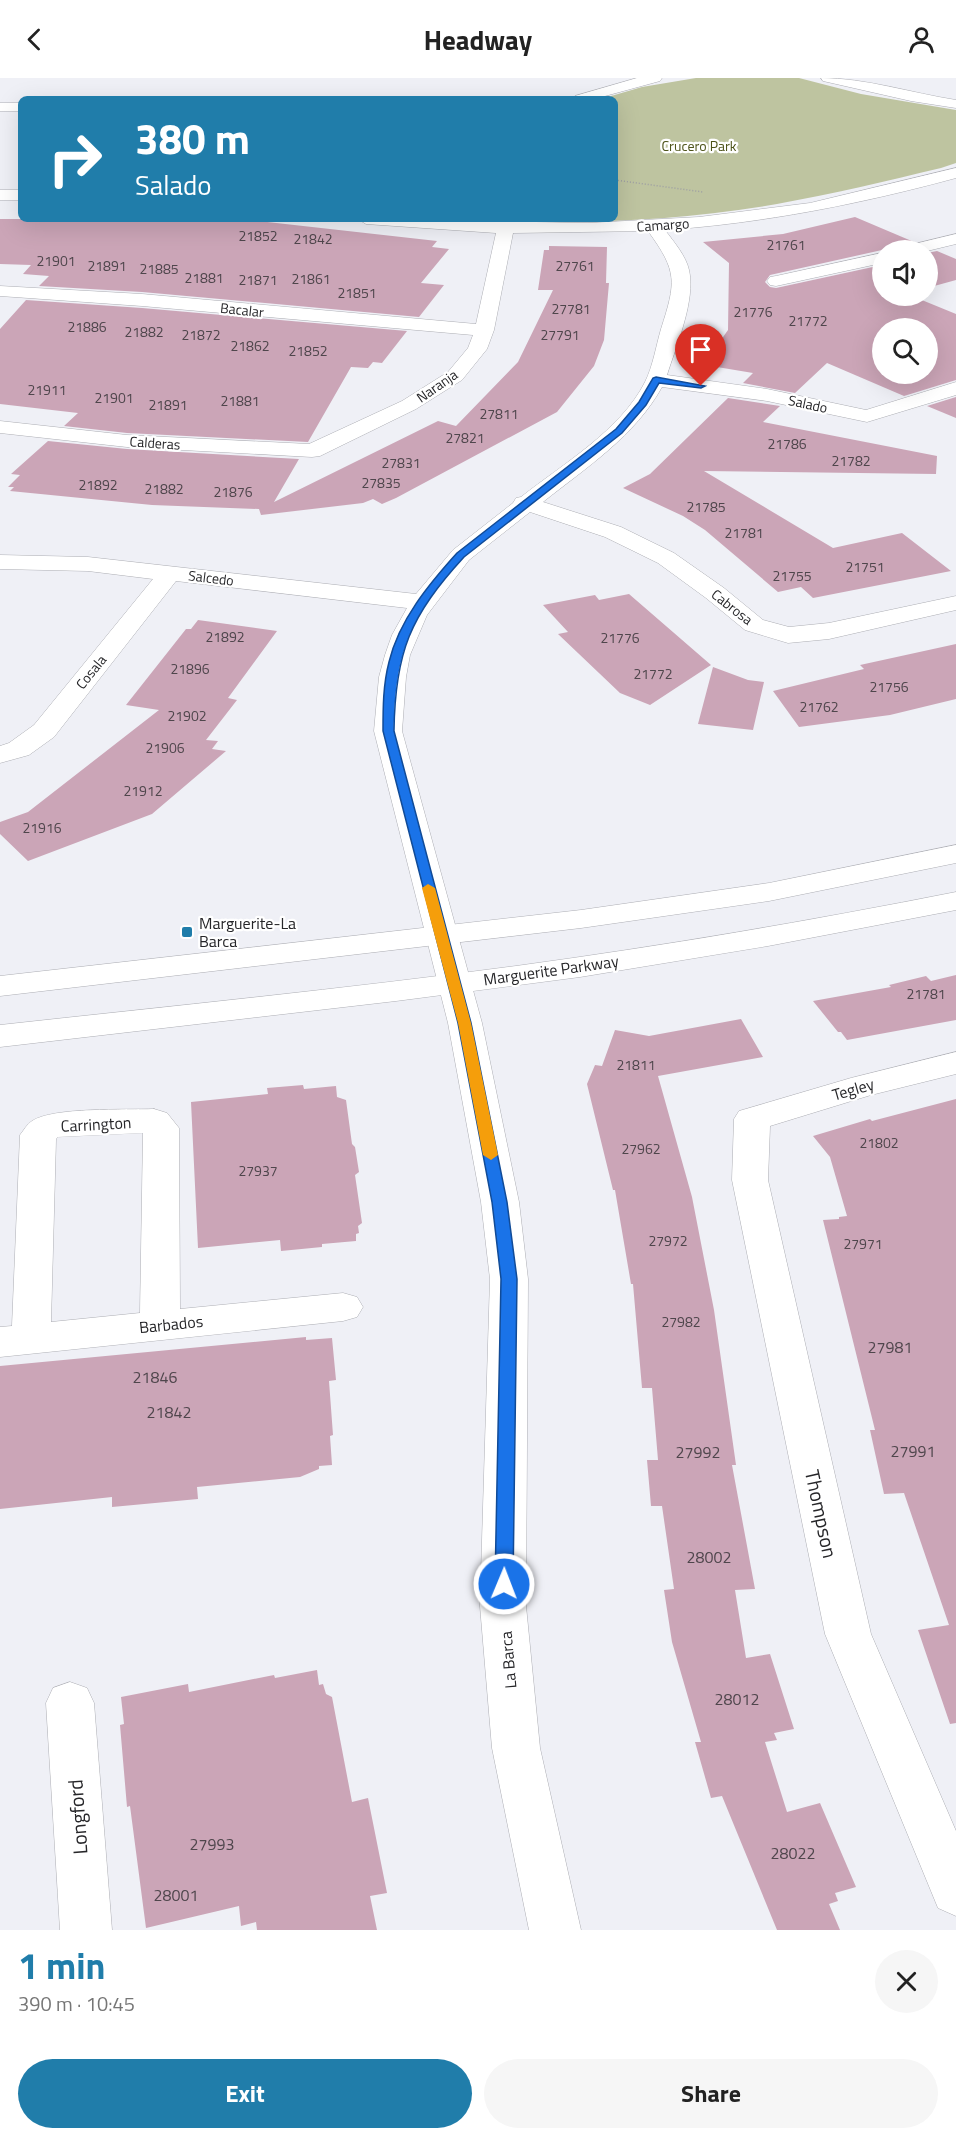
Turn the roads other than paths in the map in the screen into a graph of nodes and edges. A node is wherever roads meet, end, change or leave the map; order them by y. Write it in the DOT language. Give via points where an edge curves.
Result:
graph roads {
  1 [pos="655,78"];
  2 [pos="828,78"];
  3 [pos="598,80"];
  4 [pos="620,86"];
  5 [pos="589,96"];
  6 [pos="956,104"];
  7 [pos="0,107"];
  8 [pos="18,108"];
  9 [pos="951,178"];
  10 [pos="0,195"];
  11 [pos="18,195"];
  12 [pos="408,222"];
  13 [pos="653,226"];
  14 [pos="505,229"];
  15 [pos="956,240"];
  16 [pos="938,244"];
  17 [pos="872,260"];
  18 [pos="776,280"];
  19 [pos="0,291"];
  20 [pos="484,330"];
  21 [pos="656,380"];
  22 [pos="956,388"];
  23 [pos="0,427"];
  24 [pos="312,451"];
  25 [pos="524,503"];
  26 [pos="0,562"];
  27 [pos="170,573"];
  28 [pos="422,602"];
  29 [pos="956,603"];
  30 [pos="0,755"];
  31 [pos="956,854"];
  32 [pos="956,901"];
  33 [pos="440,934"];
  34 [pos="454,984"];
  35 [pos="0,986"];
  36 [pos="0,1036"];
  37 [pos="956,1063"];
  38 [pos="752,1119"];
  39 [pos="343,1307"];
  40 [pos="160,1325"];
  41 [pos="16,1341"];
  42 [pos="70,1703"];
  43 [pos="956,1892"];
  44 [pos="86,1930"];
  45 [pos="555,1930"];
  1 -- 4 [label="street"];
  2 -- 6 [label="street"];
  3 -- 4 [label="street"];
  4 -- 5 [label="street"];
  7 -- 8 [label="street"];
  9 -- 13 [label="street, Camargo" via="753,217"];
  10 -- 11 [label="street"];
  12 -- 14 [label="street, Camargo"];
  13 -- 14 [label="street, Camargo"];
  13 -- 21 [label="street, La Barca" via="680,269 682,292"];
  14 -- 20 [label="street, Naranja"];
  15 -- 16 [label="street"];
  17 -- 18 [label="street"];
  19 -- 20 [label="street, Bacalar"];
  20 -- 24 [label="street, Naranja" via="477,349 455,376 410,405"];
  21 -- 22 [label="street, Salado" via="767,395 867,416"];
  21 -- 25 [label="street, La Barca" via="619,431"];
  23 -- 24 [label="street, Calderas" via="127,441"];
  25 -- 28 [label="street, La Barca" via="461,555"];
  25 -- 29 [label="street, Cabrosa" via="614,532 666,558 754,625 788,635 829,631"];
  26 -- 27 [label="street, Salcedo" via="88,564"];
  27 -- 28 [label="street, Salcedo"];
  27 -- 30 [label="street, Cosala" via="44,731 18,749"];
  28 -- 33 [label="street, La Barca" via="406,627 394,661 388,731"];
  31 -- 33 [label="street" via="769,892"];
  32 -- 34 [label="street, Marguerite Parkway" via="859,921"];
  33 -- 34 [label="street, La Barca"];
  33 -- 35 [label="street"];
  34 -- 36 [label="street, Marguerite Parkway"];
  34 -- 45 [label="street, La Barca" via="498,1192 509,1279 503,1606 516,1748"];
  37 -- 38 [label="street, Tegley"];
  38 -- 43 [label="street, Thompson" via="750,1180 848,1634"];
  39 -- 40 [label="street, Barbados"];
  40 -- 41 [label="street, Barbados"];
  40 -- 41 [label="street, Carrington" via="161,1128 154,1121 58,1125 38,1135"];
  42 -- 44 [label="street, Longford"];
}
